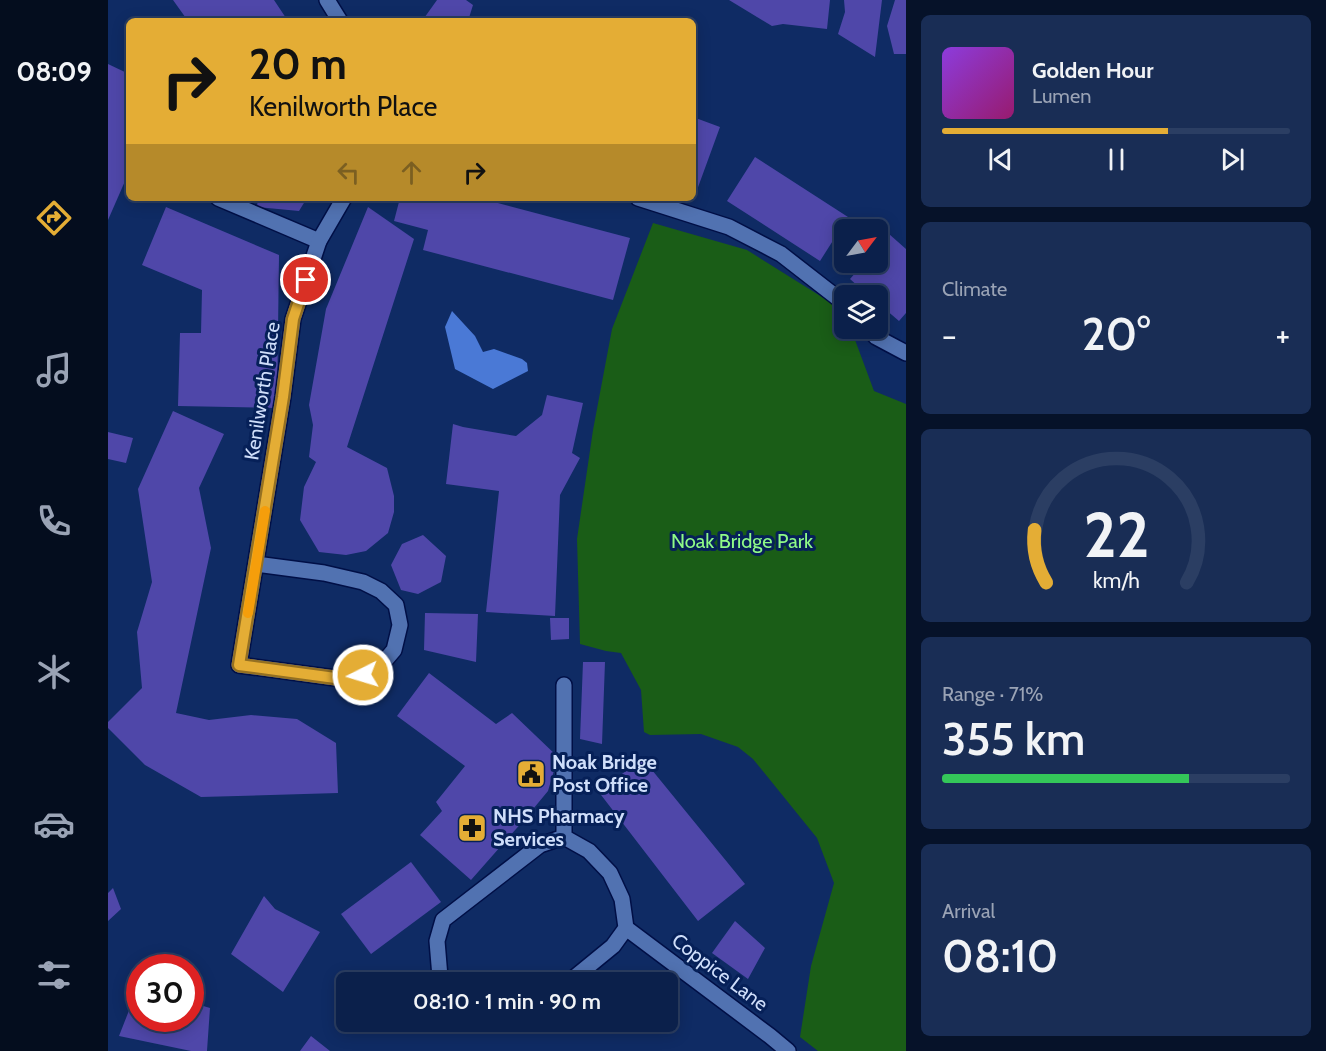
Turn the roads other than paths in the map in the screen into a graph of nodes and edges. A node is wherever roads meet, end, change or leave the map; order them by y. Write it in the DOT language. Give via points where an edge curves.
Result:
graph roads {
  1 [pos="327,0"];
  2 [pos="338,18"];
  3 [pos="225,201"];
  4 [pos="342,201"];
  5 [pos="647,201"];
  6 [pos="319,241"];
  7 [pos="834,295"];
  8 [pos="880,339"];
  9 [pos="906,353"];
  10 [pos="256,564"];
  11 [pos="564,685"];
  12 [pos="564,837"];
  13 [pos="626,928"];
  14 [pos="440,972"];
  15 [pos="580,972"];
  16 [pos="788,1051"];
  1 -- 2 [label="street"];
  3 -- 6 [label="street"];
  4 -- 6 [label="street, Kenilworth Place"];
  5 -- 7 [label="street" via="729,227 781,254"];
  6 -- 10 [label="street, Kenilworth Place" via="293,319"];
  8 -- 9 [label="street"];
  10 -- 10 [label="street, Kenilworth Place" via="324,573 363,582 381,591 396,605 399,626 394,650 376,671 350,680 239,665"];
  11 -- 12 [label="street"];
  12 -- 13 [label="street" via="590,851 610,873 622,899"];
  12 -- 14 [label="street" via="540,845 443,920 437,941"];
  13 -- 15 [label="street" via="613,946"];
  13 -- 16 [label="street, Coppice Lane"];
}
